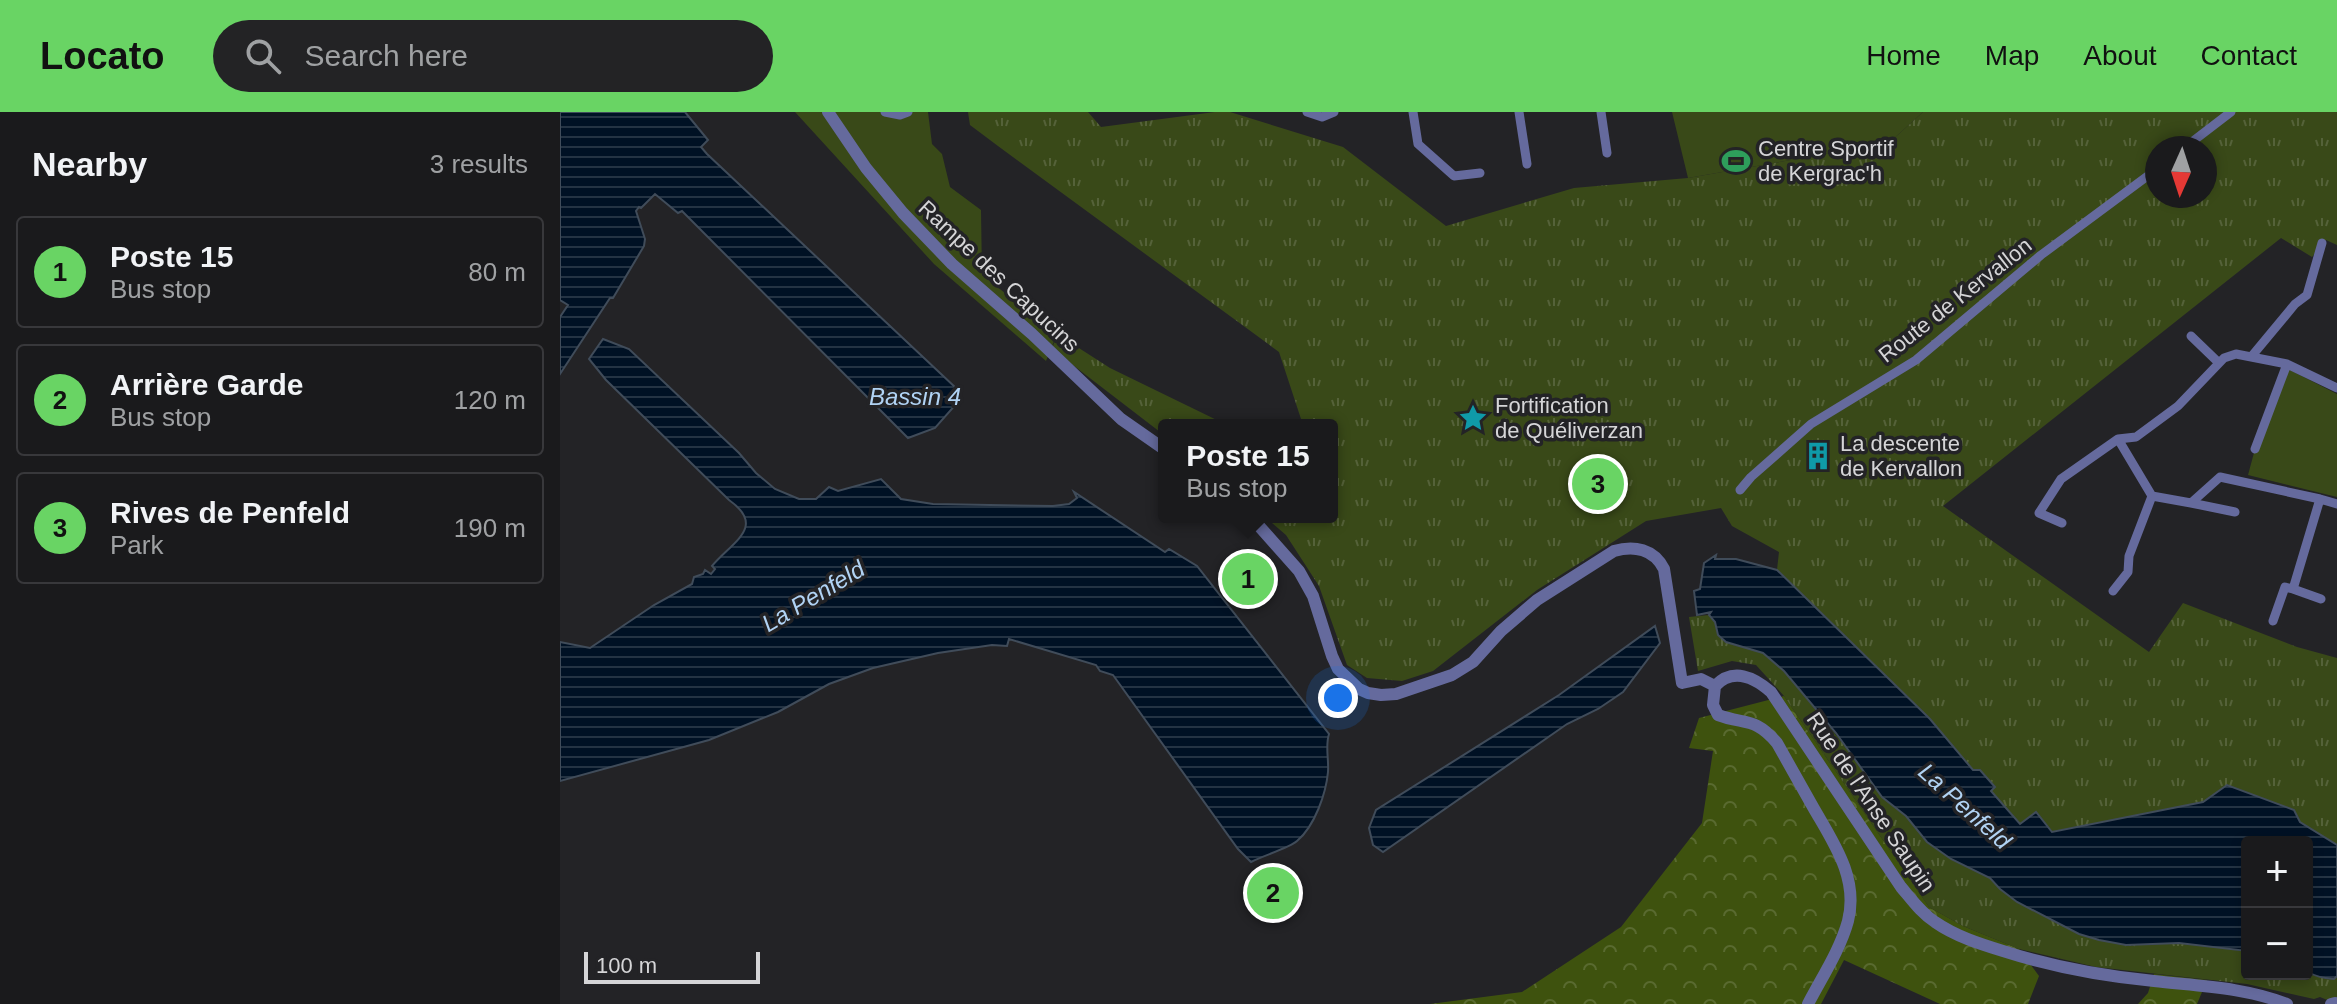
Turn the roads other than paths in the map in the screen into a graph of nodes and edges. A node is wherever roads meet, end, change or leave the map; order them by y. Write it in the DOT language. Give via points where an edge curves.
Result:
graph roads {
  1 [pos="828,112"];
  2 [pos="885,112"];
  3 [pos="908,112"];
  4 [pos="1307,112"];
  5 [pos="1334,112"];
  6 [pos="1413,112"];
  7 [pos="1519,112"];
  8 [pos="1601,112"];
  9 [pos="2231,112"];
  10 [pos="2200,136"];
  11 [pos="1607,153"];
  12 [pos="1527,164"];
  13 [pos="1480,173"];
  14 [pos="2145,178"];
  15 [pos="2322,243"];
  16 [pos="2191,336"];
  17 [pos="2251,357"];
  18 [pos="2219,363"];
  19 [pos="2287,364"];
  20 [pos="2337,388"];
  21 [pos="2118,439"];
  22 [pos="1158,445"];
  23 [pos="2255,449"];
  24 [pos="1740,490"];
  25 [pos="2152,496"];
  26 [pos="2320,499"];
  27 [pos="2191,503"];
  28 [pos="2337,504"];
  29 [pos="2235,512"];
  30 [pos="1256,523"];
  31 [pos="2062,523"];
  32 [pos="2293,589"];
  33 [pos="2113,591"];
  34 [pos="2321,599"];
  35 [pos="2273,621"];
  36 [pos="1715,686"];
  37 [pos="1808,1004"];
  38 [pos="2287,1004"];
  1 -- 22 [label="street, Rampe des Capucins" via="866,168 952,264 1121,419"];
  2 -- 3 [label="street"];
  4 -- 5 [label="street" via="1322,117"];
  6 -- 13 [label="street" via="1418,144 1442,166 1454,176"];
  7 -- 12 [label="street"];
  8 -- 11 [label="street"];
  9 -- 10 [label="street"];
  14 -- 24 [label="street, Route de Kervallon" via="2041,255 1916,360 1811,424"];
  15 -- 17 [label="street" via="2307,295"];
  16 -- 18 [label="street"];
  17 -- 18 [label="street" via="2236,354"];
  17 -- 19 [label="street"];
  18 -- 21 [label="street" via="2178,406 2136,437"];
  19 -- 20 [label="street"];
  19 -- 23 [label="street"];
  21 -- 25 [label="street"];
  21 -- 31 [label="street" via="2061,479 2039,513"];
  25 -- 27 [label="street"];
  25 -- 33 [label="street" via="2128,572"];
  26 -- 27 [label="street" via="2220,477"];
  26 -- 28 [label="street"];
  26 -- 32 [label="street"];
  27 -- 29 [label="street"];
  30 -- 36 [label="street" via="1299,571 1313,596 1338,669 1368,693 1396,694 1452,675 1473,662 1537,600 1626,548 1654,555 1664,569 1682,683 1701,679"];
  32 -- 34 [label="street"];
  32 -- 35 [label="street" via="2285,587"];
  36 -- 37 [label="street" via="1718,715 1757,725 1777,743 1846,871 1848,919"];
  36 -- 38 [label="street, Rue de l'Anse Saupin" via="1725,677 1742,675 1771,692 1901,887 1920,910 1945,927 1986,946 2067,969 2247,992"];
}
